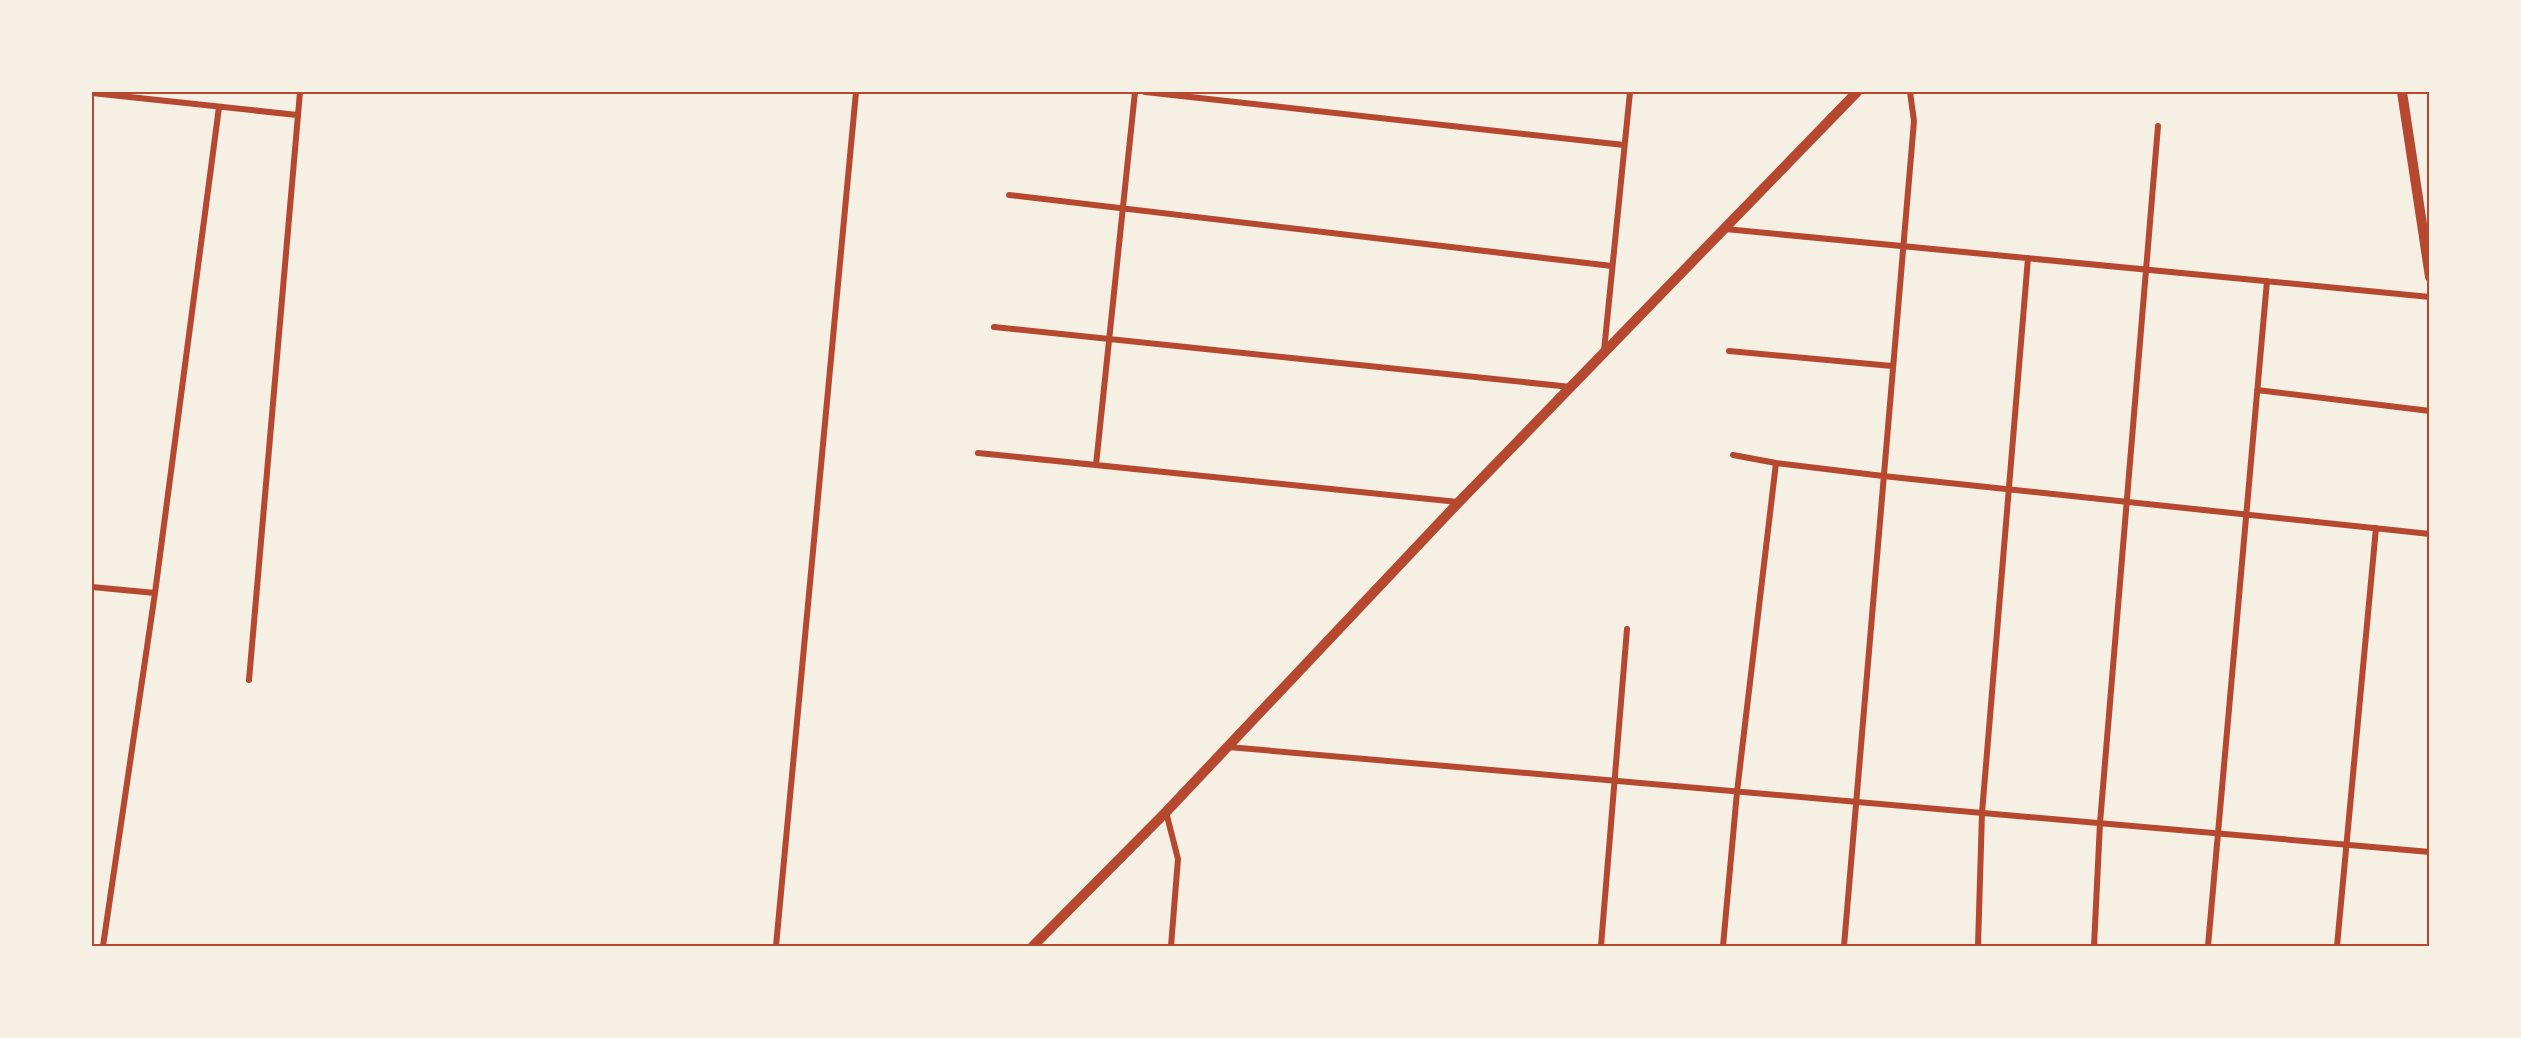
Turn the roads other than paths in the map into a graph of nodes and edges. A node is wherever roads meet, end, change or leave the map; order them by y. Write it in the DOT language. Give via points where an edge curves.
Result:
graph roads {
  1 [pos="300,92"];
  2 [pos="856,92"];
  3 [pos="1135,92"];
  4 [pos="1145,92"];
  5 [pos="1630,92"];
  6 [pos="1857,92"];
  7 [pos="1910,92"];
  8 [pos="2402,92"];
  9 [pos="92,93"];
  10 [pos="219,106"];
  11 [pos="297,115"];
  12 [pos="2158,126"];
  13 [pos="1624,145"];
  14 [pos="1008,195"];
  15 [pos="1123,208"];
  16 [pos="1724,229"];
  17 [pos="1902,246"];
  18 [pos="2028,258"];
  19 [pos="1612,266"];
  20 [pos="2148,270"];
  21 [pos="2430,277"];
  22 [pos="2267,281"];
  23 [pos="2430,297"];
  24 [pos="994,327"];
  25 [pos="1109,339"];
  26 [pos="1729,351"];
  27 [pos="1604,353"];
  28 [pos="1892,366"];
  29 [pos="1571,387"];
  30 [pos="2257,390"];
  31 [pos="2430,411"];
  32 [pos="978,453"];
  33 [pos="1734,455"];
  34 [pos="1776,463"];
  35 [pos="1096,465"];
  36 [pos="1883,476"];
  37 [pos="2008,489"];
  38 [pos="1458,502"];
  39 [pos="2128,502"];
  40 [pos="2246,514"];
  41 [pos="2376,528"];
  42 [pos="2430,534"];
  43 [pos="92,587"];
  44 [pos="155,593"];
  45 [pos="1627,629"];
  46 [pos="249,680"];
  47 [pos="1228,747"];
  48 [pos="1614,781"];
  49 [pos="1737,792"];
  50 [pos="1857,802"];
  51 [pos="1166,812"];
  52 [pos="1982,813"];
  53 [pos="2100,823"];
  54 [pos="2216,833"];
  55 [pos="2346,845"];
  56 [pos="2430,852"];
  57 [pos="103,946"];
  58 [pos="776,946"];
  59 [pos="1033,946"];
  60 [pos="1171,946"];
  61 [pos="1601,946"];
  62 [pos="1723,946"];
  63 [pos="1844,946"];
  64 [pos="1978,946"];
  65 [pos="2094,946"];
  66 [pos="2208,946"];
  67 [pos="2337,946"];
  1 -- 11 [label="street"];
  2 -- 58 [label="street"];
  3 -- 15 [label="street"];
  4 -- 13 [label="street"];
  5 -- 13 [label="street"];
  6 -- 16 [label="street"];
  7 -- 17 [label="street" via="1914,121"];
  8 -- 21 [label="street"];
  9 -- 10 [label="street"];
  10 -- 11 [label="street"];
  10 -- 44 [label="street"];
  11 -- 46 [label="street"];
  12 -- 20 [label="street"];
  13 -- 19 [label="street"];
  14 -- 15 [label="street"];
  15 -- 19 [label="street"];
  15 -- 25 [label="street"];
  16 -- 17 [label="street"];
  16 -- 27 [label="street"];
  17 -- 18 [label="street"];
  17 -- 28 [label="street"];
  18 -- 20 [label="street"];
  18 -- 37 [label="street"];
  19 -- 27 [label="street"];
  20 -- 22 [label="street"];
  20 -- 39 [label="street"];
  22 -- 23 [label="street"];
  22 -- 30 [label="street"];
  24 -- 25 [label="street"];
  25 -- 29 [label="street"];
  25 -- 35 [label="street"];
  26 -- 28 [label="street"];
  27 -- 29 [label="street"];
  28 -- 36 [label="street"];
  29 -- 38 [label="street"];
  30 -- 31 [label="street"];
  30 -- 40 [label="street"];
  32 -- 35 [label="street"];
  33 -- 34 [label="street"];
  34 -- 36 [label="street"];
  34 -- 49 [label="street"];
  35 -- 38 [label="street"];
  36 -- 37 [label="street"];
  36 -- 50 [label="street"];
  37 -- 39 [label="street"];
  37 -- 52 [label="street"];
  38 -- 47 [label="street"];
  39 -- 40 [label="street"];
  39 -- 53 [label="street"];
  40 -- 41 [label="street"];
  40 -- 54 [label="street"];
  41 -- 42 [label="street"];
  41 -- 55 [label="street"];
  43 -- 44 [label="street"];
  44 -- 57 [label="street"];
  45 -- 48 [label="street"];
  47 -- 48 [label="street"];
  47 -- 51 [label="street"];
  48 -- 49 [label="street"];
  48 -- 61 [label="street"];
  49 -- 50 [label="street"];
  49 -- 62 [label="street"];
  50 -- 52 [label="street"];
  50 -- 63 [label="street"];
  51 -- 59 [label="street"];
  51 -- 60 [label="street" via="1178,859"];
  52 -- 53 [label="street"];
  52 -- 64 [label="street"];
  53 -- 54 [label="street"];
  53 -- 65 [label="street"];
  54 -- 55 [label="street"];
  54 -- 66 [label="street"];
  55 -- 56 [label="street"];
  55 -- 67 [label="street"];
}
